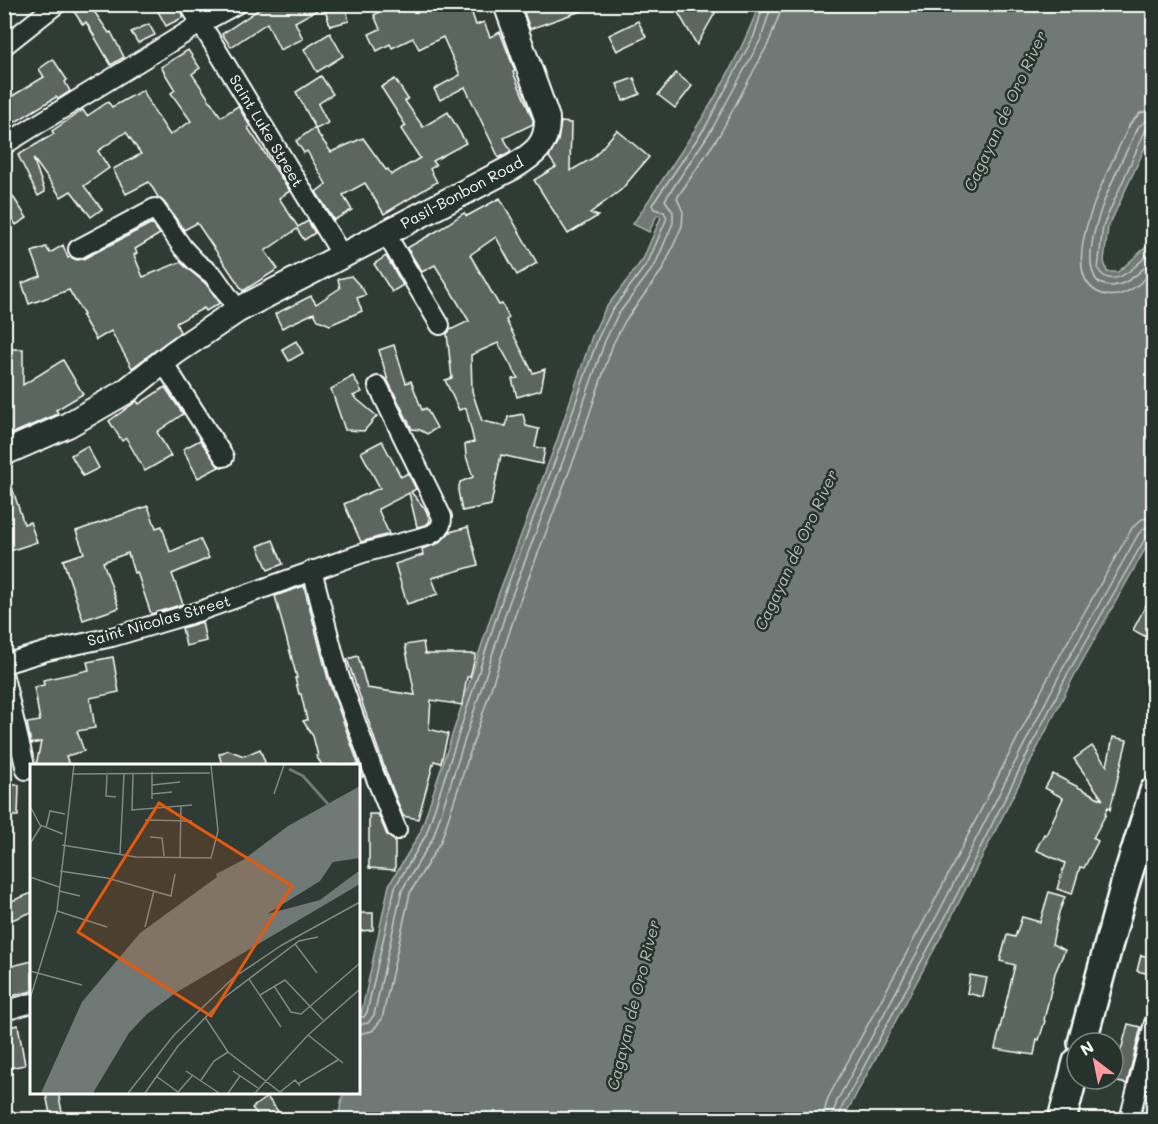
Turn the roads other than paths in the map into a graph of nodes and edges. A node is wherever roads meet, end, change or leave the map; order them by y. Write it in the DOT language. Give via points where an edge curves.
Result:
graph roads {
  1 [pos="57,4"];
  2 [pos="189,4"];
  3 [pos="237,4"];
  4 [pos="506,4"];
  5 [pos="201,24"];
  6 [pos="4,46"];
  7 [pos="4,145"];
  8 [pos="386,234"];
  9 [pos="78,249"];
  10 [pos="343,257"];
  11 [pos="238,310"];
  12 [pos="440,325"];
  13 [pos="163,362"];
  14 [pos="378,386"];
  15 [pos="4,453"];
  16 [pos="224,457"];
  17 [pos="312,570"];
  18 [pos="4,664"];
  19 [pos="4,677"];
  20 [pos="26,770"];
  21 [pos="1154,790"];
  22 [pos="397,830"];
  23 [pos="30,1004"];
  24 [pos="4,1011"];
  25 [pos="1154,1023"];
  26 [pos="1085,1031"];
  27 [pos="1069,1091"];
  28 [pos="1062,1119"];
  29 [pos="1129,1119"];
  1 -- 6 [label="street"];
  2 -- 5 [label="street, Saint Luke Street"];
  3 -- 5 [label="street"];
  4 -- 8 [label="street, Pasil-Bonbon Road" via="547,118 541,145 513,167"];
  5 -- 7 [label="street"];
  5 -- 10 [label="street, Saint Luke Street"];
  8 -- 10 [label="street, Pasil-Bonbon Road"];
  8 -- 12 [label="street"];
  9 -- 11 [label="street" via="155,208 183,248 214,276"];
  10 -- 11 [label="street, Pasil-Bonbon Road"];
  11 -- 13 [label="street, Pasil-Bonbon Road"];
  13 -- 15 [label="street, Pasil-Bonbon Road" via="125,392 68,425"];
  13 -- 16 [label="street"];
  14 -- 17 [label="street, Saint Nicolas Street" via="442,517 442,525 430,535"];
  17 -- 18 [label="street, Saint Nicolas Street" via="200,611"];
  17 -- 22 [label="street" via="339,675"];
  19 -- 20 [label="street"];
  21 -- 26 [label="main road"];
  23 -- 24 [label="street"];
  25 -- 29 [label="street"];
  27 -- 28 [label="main road"];
}
